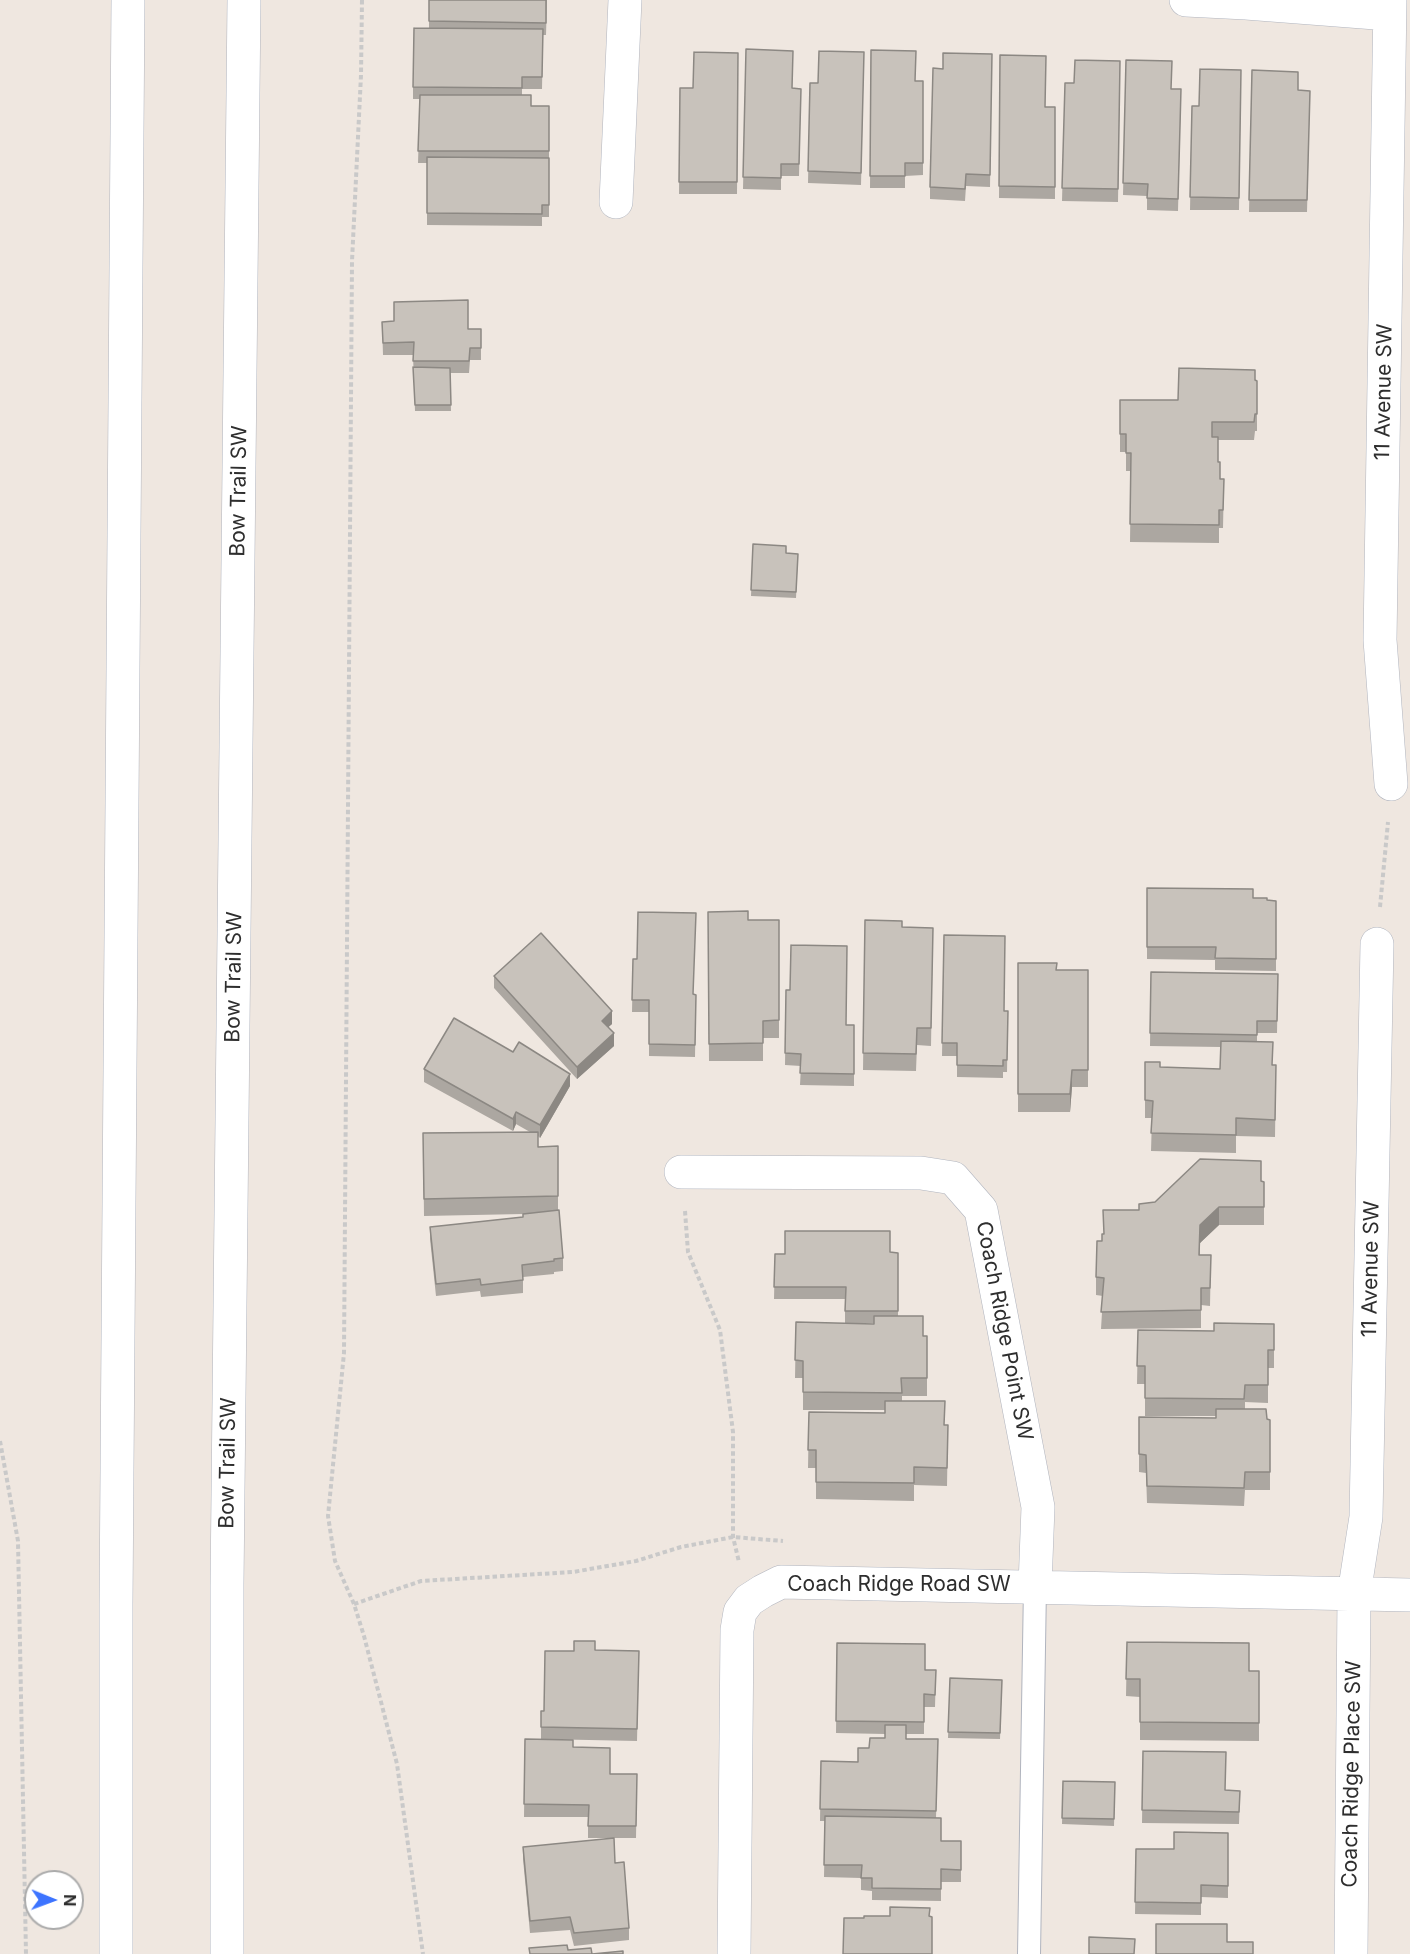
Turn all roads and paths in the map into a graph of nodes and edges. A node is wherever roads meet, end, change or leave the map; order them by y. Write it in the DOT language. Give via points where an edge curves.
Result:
graph roads {
  1 [pos="128,0"];
  2 [pos="244,0"];
  3 [pos="362,0"];
  4 [pos="625,0"];
  5 [pos="1186,0"];
  6 [pos="1389,7"];
  7 [pos="616,202"];
  8 [pos="1391,784"];
  9 [pos="1377,944"];
  10 [pos="681,1172"];
  11 [pos="0,1441"];
  12 [pos="733,1537"];
  13 [pos="1035,1586"];
  14 [pos="1354,1594"];
  15 [pos="1410,1595"];
  16 [pos="26,1954"];
  17 [pos="116,1954"];
  18 [pos="227,1954"];
  19 [pos="423,1954"];
  20 [pos="734,1954"];
  21 [pos="1029,1954"];
  22 [pos="1351,1954"];
  1 -- 17 [label="street"];
  2 -- 18 [label="street, Bow Trail SW" via="227,1561"];
  3 -- 19 [label="path" via="352,261 344,1353 328,1515 334,1561 364,1636 397,1764"];
  4 -- 7 [label="street"];
  5 -- 6 [label="street"];
  6 -- 8 [label="street, 11 Avenue SW" via="1380,640"];
  8 -- 9 [label="path"];
  9 -- 14 [label="street, 11 Avenue SW" via="1366,1517"];
  10 -- 12 [label="path" via="688,1252 720,1330 729,1388 734,1432"];
  10 -- 13 [label="street, Coach Ridge Point SW" via="921,1173 953,1178 981,1210 1038,1507"];
  11 -- 16 [label="path" via="18,1541"];
  13 -- 14 [label="street, Coach Ridge Road SW"];
  13 -- 20 [label="street, Coach Ridge Road SW" via="781,1582 749,1600 740,1612 737,1630"];
  13 -- 21 [label="lane"];
  14 -- 15 [label="street, Coach Ridge Road SW"];
  14 -- 22 [label="street, Coach Ridge Place SW"];
}
